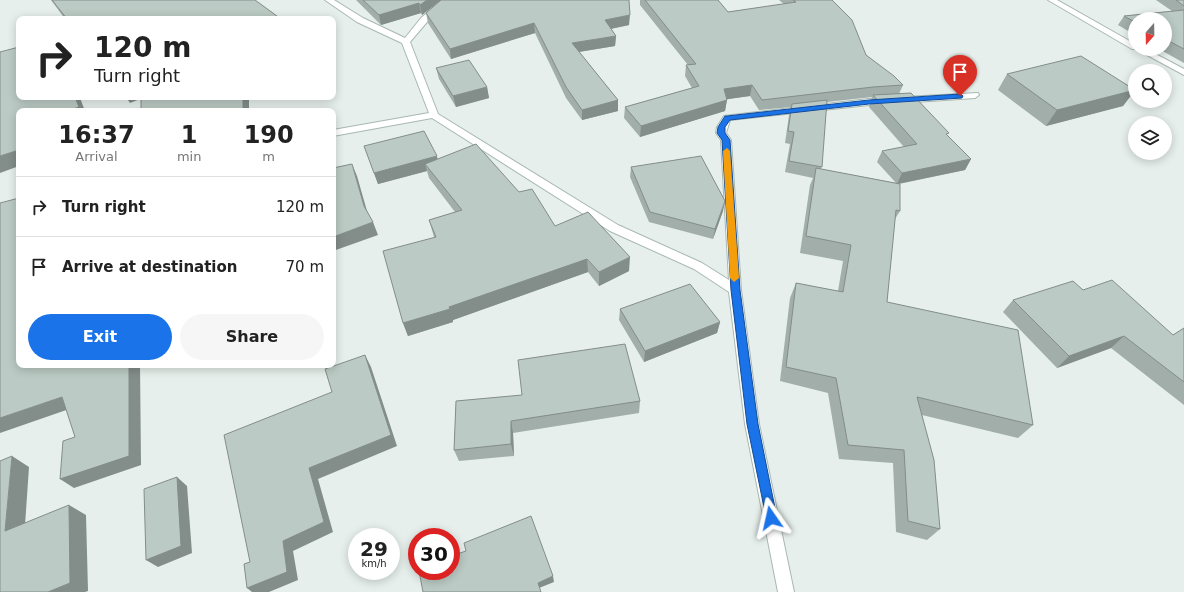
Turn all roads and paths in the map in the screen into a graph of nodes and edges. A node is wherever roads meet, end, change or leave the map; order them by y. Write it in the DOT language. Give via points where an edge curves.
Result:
graph roads {
  1 [pos="329,0"];
  2 [pos="447,0"];
  3 [pos="1068,0"];
  4 [pos="1054,1"];
  5 [pos="406,42"];
  6 [pos="1128,43"];
  7 [pos="1153,56"];
  8 [pos="1184,72"];
  9 [pos="975,95"];
  10 [pos="434,116"];
  11 [pos="336,132"];
  12 [pos="735,290"];
  13 [pos="786,592"];
  1 -- 5 [label="street" via="360,20"];
  2 -- 5 [label="street" via="424,20"];
  3 -- 4 [label="street"];
  4 -- 6 [label="street"];
  5 -- 10 [label="street"];
  7 -- 8 [label="street"];
  9 -- 12 [label="street" via="869,102 727,118 721,133 726,140"];
  10 -- 11 [label="street"];
  10 -- 12 [label="street" via="614,228 698,266"];
  12 -- 13 [label="street" via="752,424"];
}
